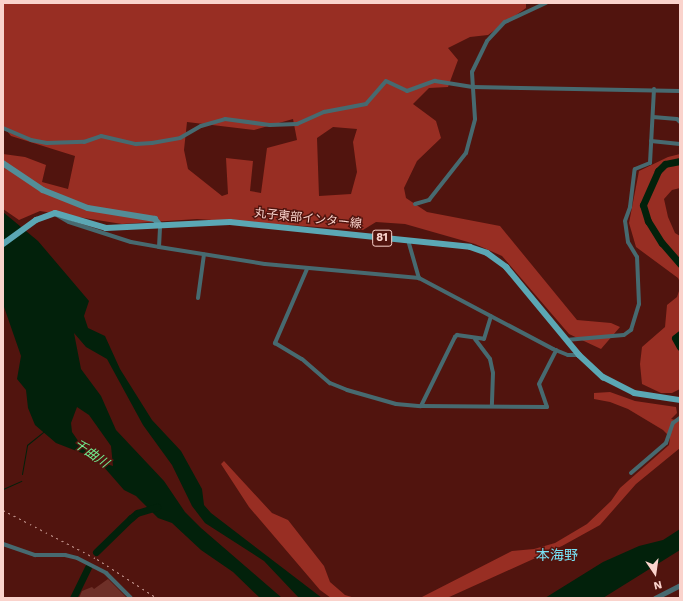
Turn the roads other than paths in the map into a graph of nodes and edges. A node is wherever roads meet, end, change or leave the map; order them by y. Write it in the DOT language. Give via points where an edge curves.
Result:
graph roads {
  1 [pos="546,3"];
  2 [pos="473,87"];
  3 [pos="654,89"];
  4 [pos="680,91"];
  5 [pos="653,117"];
  6 [pos="680,122"];
  7 [pos="3,128"];
  8 [pos="651,141"];
  9 [pos="680,144"];
  10 [pos="3,163"];
  11 [pos="415,204"];
  12 [pos="54,213"];
  13 [pos="160,225"];
  14 [pos="408,240"];
  15 [pos="3,244"];
  16 [pos="159,247"];
  17 [pos="204,254"];
  18 [pos="307,269"];
  19 [pos="419,278"];
  20 [pos="198,298"];
  21 [pos="491,316"];
  22 [pos="475,339"];
  23 [pos="566,340"];
  24 [pos="556,350"];
  25 [pos="579,355"];
  26 [pos="680,400"];
  27 [pos="420,406"];
  28 [pos="492,406"];
  29 [pos="680,418"];
  30 [pos="631,473"];
  31 [pos="3,544"];
  32 [pos="680,585"];
  33 [pos="131,598"];
  34 [pos="655,598"];
  1 -- 2 [label="street" via="505,22 487,42 472,72"];
  2 -- 3 [label="street"];
  2 -- 7 [label="street" via="435,81 407,91 386,81 366,104 324,112 298,124 270,125 225,119 202,126 180,138 152,144 136,144 101,136 84,142 47,143 32,140"];
  2 -- 11 [label="street" via="475,119 466,153 429,200"];
  3 -- 4 [label="street"];
  3 -- 5 [label="street"];
  5 -- 6 [label="street" via="677,119"];
  5 -- 8 [label="street"];
  8 -- 9 [label="street"];
  8 -- 23 [label="street" via="650,163 635,169 633,174 630,207 625,221 627,238 636,257 639,304 630,330 624,335"];
  10 -- 13 [label="main road" via="44,190 88,208 152,218"];
  12 -- 13 [label="main road, 丸子東部インター線 / 81" via="106,228"];
  12 -- 15 [label="main road" via="42,216"];
  12 -- 16 [label="street" via="69,222 131,242"];
  13 -- 14 [label="main road, 丸子東部インター線 / 81" via="230,222"];
  13 -- 16 [label="street"];
  14 -- 19 [label="street"];
  14 -- 23 [label="main road, 丸子東部インター線 / 81" via="464,245 492,255 513,274"];
  16 -- 17 [label="street"];
  17 -- 18 [label="street"];
  17 -- 20 [label="street"];
  18 -- 19 [label="street"];
  18 -- 27 [label="street" via="275,343 302,359 330,383 346,390 396,404"];
  19 -- 21 [label="street"];
  21 -- 22 [label="street" via="484,339"];
  21 -- 24 [label="street"];
  22 -- 27 [label="street" via="457,334"];
  22 -- 28 [label="street" via="490,359 494,373"];
  23 -- 25 [label="main road, 丸子東部インター線 / 81"];
  24 -- 25 [label="street" via="568,355"];
  24 -- 28 [label="street" via="539,384 547,407"];
  25 -- 26 [label="main road, 丸子東部インター線 / 81" via="603,377 625,390 648,397"];
  27 -- 28 [label="street"];
  29 -- 30 [label="street" via="673,423 666,443"];
  31 -- 33 [label="street" via="35,556 65,555 77,558 106,573"];
  32 -- 34 [label="street"];
}
